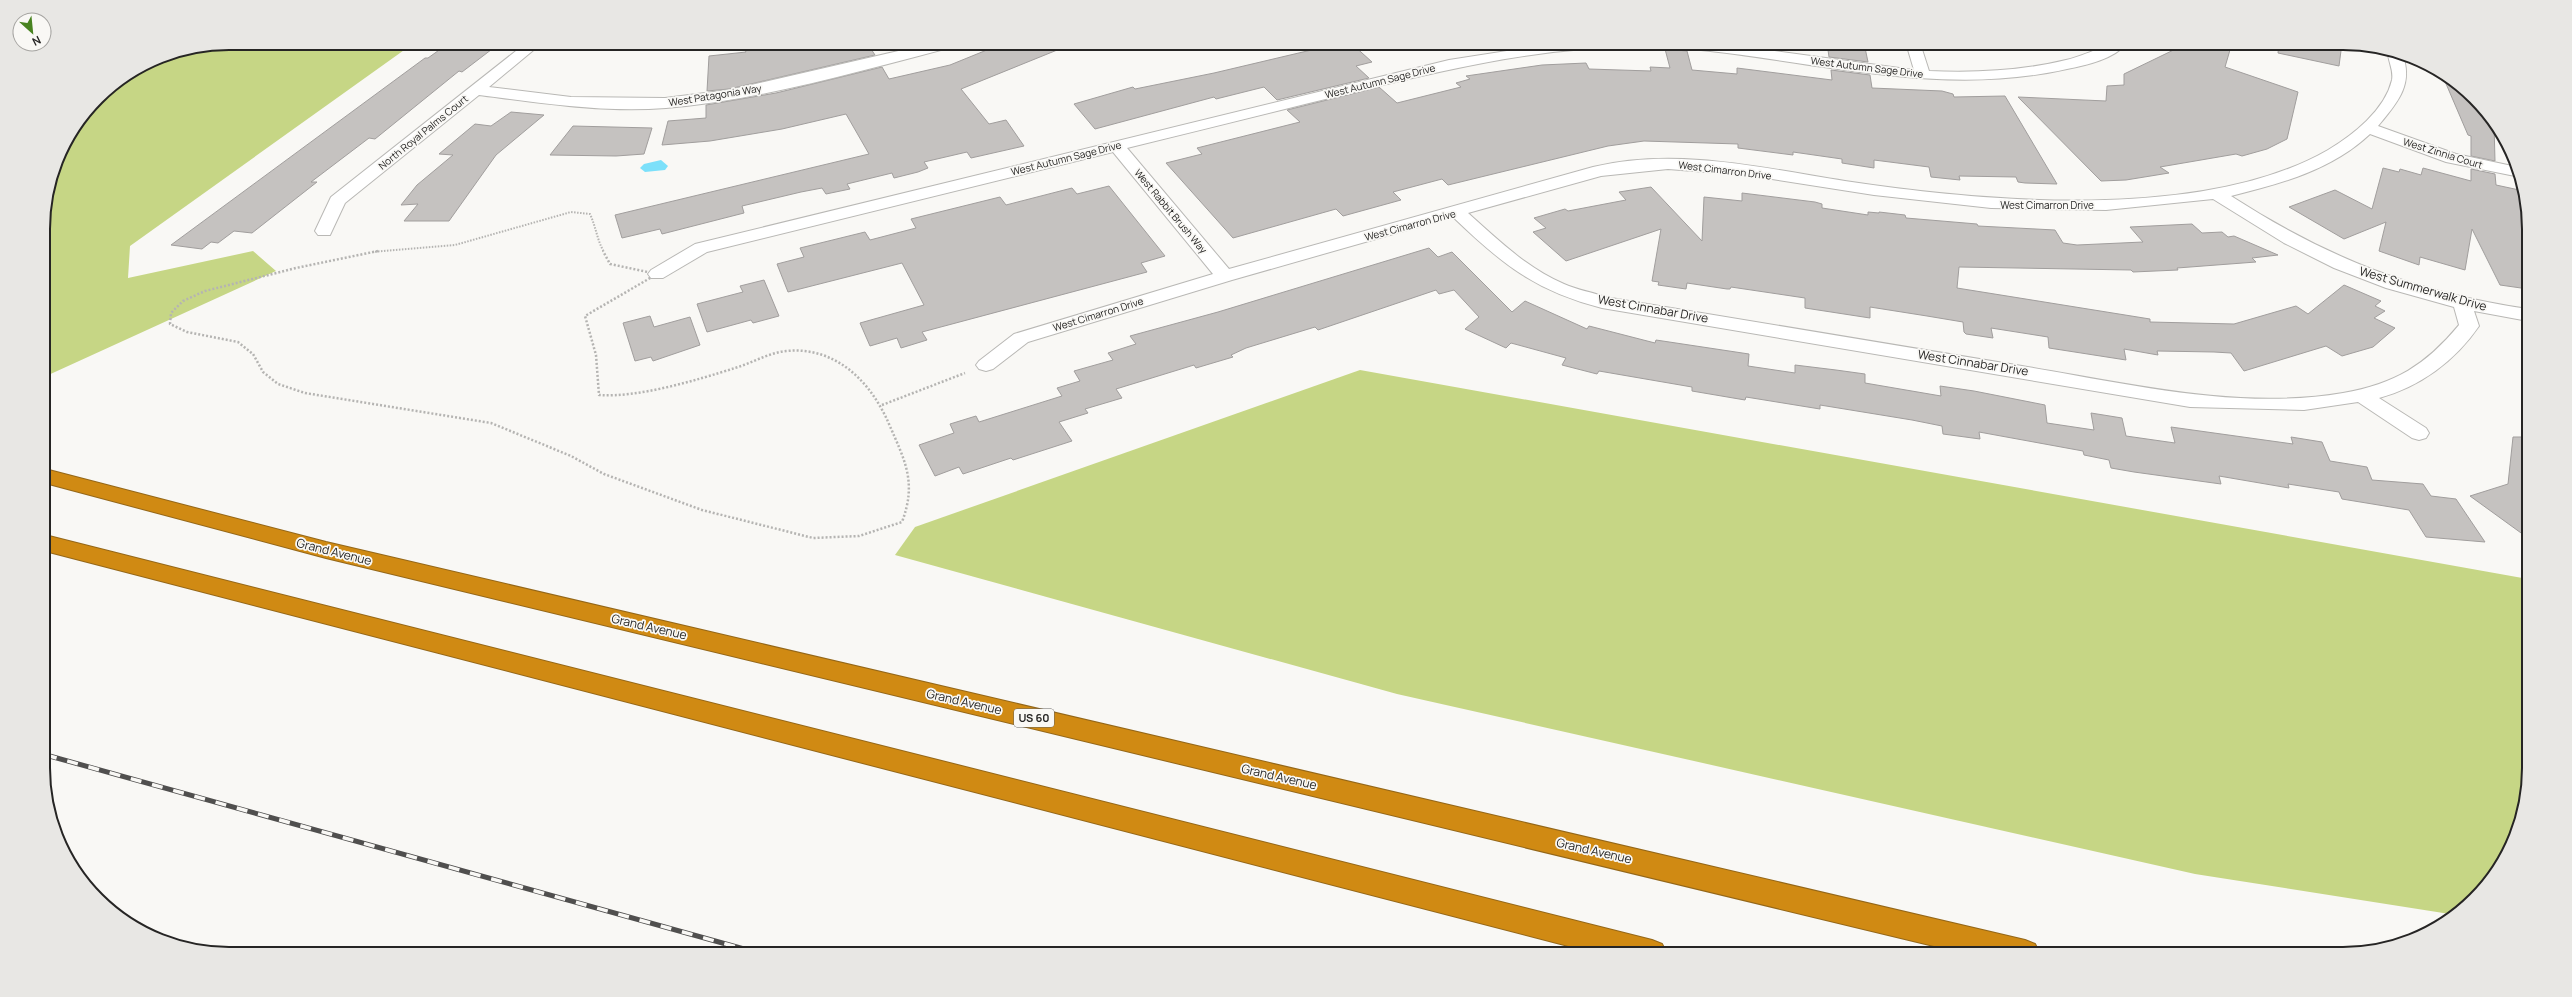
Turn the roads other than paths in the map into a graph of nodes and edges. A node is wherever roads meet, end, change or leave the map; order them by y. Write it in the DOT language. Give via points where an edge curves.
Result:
graph roads {
  1 [pos="526,50"];
  2 [pos="921,50"];
  3 [pos="1525,50"];
  4 [pos="1736,50"];
  5 [pos="1915,50"];
  6 [pos="2107,50"];
  7 [pos="2396,59"];
  8 [pos="1923,74"];
  9 [pos="475,90"];
  10 [pos="2368,128"];
  11 [pos="1117,146"];
  12 [pos="2511,170"];
  13 [pos="2217,194"];
  14 [pos="1457,212"];
  15 [pos="324,231"];
  16 [pos="657,274"];
  17 [pos="1225,276"];
  18 [pos="2462,303"];
  19 [pos="2522,314"];
  20 [pos="986,365"];
  21 [pos="2362,396"];
  22 [pos="2419,433"];
  23 [pos="50,477"];
  24 [pos="50,545"];
  25 [pos="1625,947"];
  26 [pos="1996,947"];
  1 -- 9 [label="street, North Royal Palms Court"];
  2 -- 9 [label="street, West Patagonia Way" via="729,95 665,103 571,102"];
  3 -- 11 [label="street, West Autumn Sage Drive" via="1486,56"];
  4 -- 8 [label="street, West Autumn Sage Drive"];
  5 -- 8 [label="street"];
  6 -- 8 [label="street, West Autumn Sage Drive" via="2050,70 2018,74"];
  7 -- 10 [label="street, West Cimarron Drive" via="2401,74 2390,100"];
  9 -- 15 [label="street, North Royal Palms Court" via="337,201"];
  10 -- 12 [label="street, West Zinnia Court" via="2452,158"];
  10 -- 13 [label="street, West Cimarron Drive" via="2349,144 2312,166 2263,183"];
  11 -- 16 [label="street, West Autumn Sage Drive" via="701,248"];
  11 -- 17 [label="street, West Rabbit Brush Way"];
  13 -- 14 [label="street, West Cimarron Drive" via="2129,204 2017,206 1876,190 1707,166 1668,164 1598,171"];
  13 -- 18 [label="street, West Summerwalk Drive" via="2317,254 2354,270"];
  14 -- 17 [label="street, West Cimarron Drive"];
  14 -- 21 [label="street, West Cinnabar Drive" via="1498,250 1531,274 1558,288 1602,302 2190,400 2260,404 2321,403"];
  17 -- 20 [label="street, West Cimarron Drive" via="1021,338"];
  18 -- 19 [label="street, West Summerwalk Drive"];
  18 -- 21 [label="street, West Cinnabar Drive" via="2469,326 2460,341 2440,360 2399,384"];
  21 -- 22 [label="street"];
  23 -- 26 [label="highway, Grand Avenue / US 60" via="334,552"];
  24 -- 25 [label="highway"];
}
